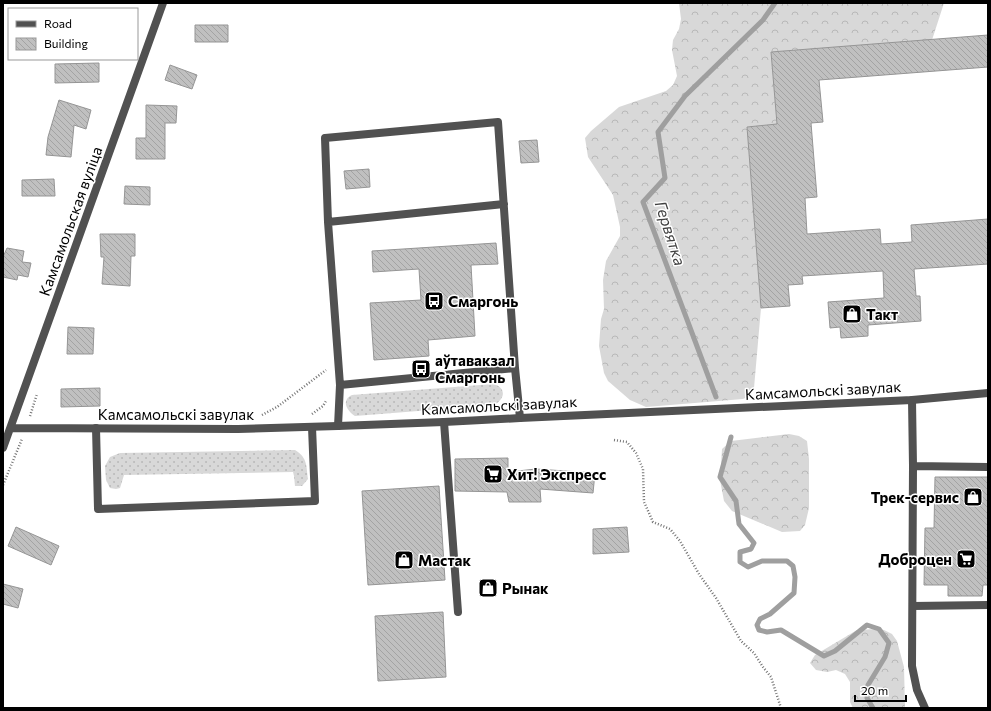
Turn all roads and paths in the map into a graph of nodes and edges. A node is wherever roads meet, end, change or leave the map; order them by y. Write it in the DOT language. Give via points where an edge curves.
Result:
graph roads {
  1 [pos="163,3"];
  2 [pos="504,204"];
  3 [pos="328,222"];
  4 [pos="515,368"];
  5 [pos="328,369"];
  6 [pos="340,385"];
  7 [pos="988,393"];
  8 [pos="329,398"];
  9 [pos="912,400"];
  10 [pos="310,415"];
  11 [pos="268,416"];
  12 [pos="520,418"];
  13 [pos="444,422"];
  14 [pos="338,426"];
  15 [pos="312,427"];
  16 [pos="11,428"];
  17 [pos="96,428"];
  18 [pos="614,440"];
  19 [pos="3,448"];
  20 [pos="913,466"];
  21 [pos="988,467"];
  22 [pos="988,605"];
  23 [pos="913,606"];
  24 [pos="458,612"];
  25 [pos="781,708"];
  26 [pos="926,708"];
  1 -- 16 [label="street, Камсамольская вуліца"];
  2 -- 3 [label="street"];
  2 -- 3 [label="street" via="498,122 325,138"];
  2 -- 4 [label="street"];
  3 -- 6 [label="street"];
  4 -- 6 [label="street"];
  4 -- 12 [label="street"];
  5 -- 11 [label="path" via="261,416"];
  6 -- 14 [label="street"];
  7 -- 9 [label="street, Камсамольскі завулак"];
  8 -- 10 [label="path"];
  9 -- 12 [label="street, Камсамольскі завулак"];
  9 -- 20 [label="street"];
  12 -- 13 [label="street, Камсамольскі завулак"];
  13 -- 14 [label="street, Камсамольскі завулак"];
  13 -- 24 [label="street"];
  14 -- 15 [label="street, Камсамольскі завулак"];
  15 -- 17 [label="street, Камсамольскі завулак"];
  15 -- 17 [label="street" via="315,502 98,509"];
  16 -- 17 [label="street, Камсамольскі завулак"];
  16 -- 19 [label="street, Камсамольская вуліца"];
  18 -- 25 [label="path" via="627,442 636,453 643,469 644,502 653,522 670,529 680,541 741,641 754,653 771,677"];
  20 -- 21 [label="street"];
  20 -- 23 [label="street"];
  22 -- 23 [label="street"];
  23 -- 26 [label="street" via="912,666"];
}
